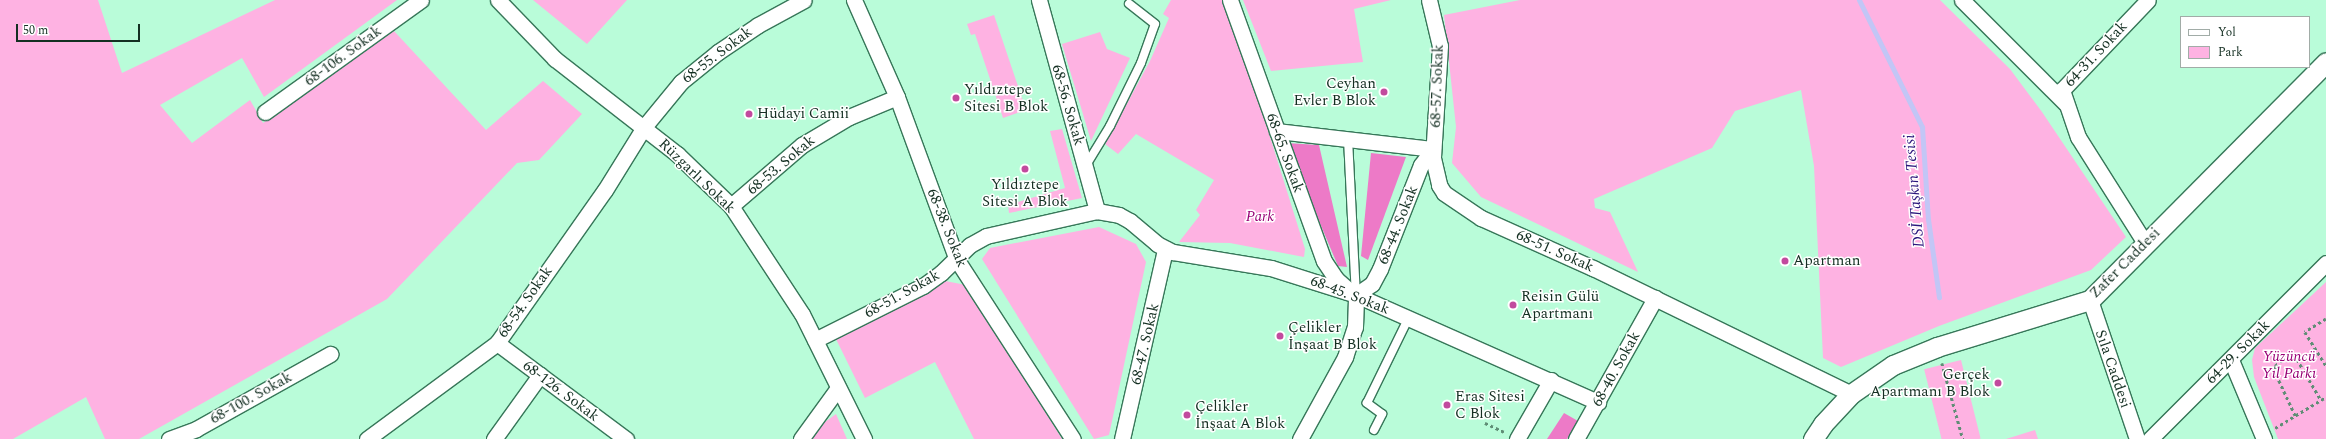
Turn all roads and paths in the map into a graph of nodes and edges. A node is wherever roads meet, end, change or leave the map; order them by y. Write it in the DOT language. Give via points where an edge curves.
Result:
graph roads {
  1 [pos="421,0"];
  2 [pos="498,0"];
  3 [pos="804,0"];
  4 [pos="854,0"];
  5 [pos="1039,0"];
  6 [pos="1230,0"];
  7 [pos="1429,0"];
  8 [pos="1962,0"];
  9 [pos="2148,0"];
  10 [pos="1129,4"];
  11 [pos="2326,62"];
  12 [pos="2063,96"];
  13 [pos="897,97"];
  14 [pos="265,112"];
  15 [pos="644,127"];
  16 [pos="1277,131"];
  17 [pos="1348,139"];
  18 [pos="1433,149"];
  19 [pos="1085,167"];
  20 [pos="731,206"];
  21 [pos="1098,211"];
  22 [pos="2145,243"];
  23 [pos="1165,249"];
  24 [pos="957,260"];
  25 [pos="2326,263"];
  26 [pos="1356,295"];
  27 [pos="1655,298"];
  28 [pos="2090,300"];
  29 [pos="1408,319"];
  30 [pos="2326,319"];
  31 [pos="815,340"];
  32 [pos="496,343"];
  33 [pos="1937,347"];
  34 [pos="330,354"];
  35 [pos="2231,360"];
  36 [pos="2326,366"];
  37 [pos="540,375"];
  38 [pos="1551,380"];
  39 [pos="838,388"];
  40 [pos="1851,394"];
  41 [pos="2326,397"];
  42 [pos="2321,400"];
  43 [pos="1598,402"];
  44 [pos="2295,416"];
  45 [pos="1485,423"];
  46 [pos="1497,429"];
  47 [pos="1374,430"];
  48 [pos="2264,437"];
  49 [pos="169,439"];
  50 [pos="367,439"];
  51 [pos="494,439"];
  52 [pos="626,439"];
  53 [pos="801,439"];
  54 [pos="864,439"];
  55 [pos="1073,439"];
  56 [pos="1122,439"];
  57 [pos="1300,439"];
  58 [pos="1517,439"];
  59 [pos="1576,439"];
  60 [pos="1813,439"];
  61 [pos="1963,439"];
  62 [pos="2137,439"];
  63 [pos="2150,439"];
  1 -- 14 [label="street, 68-106. Sokak"];
  2 -- 15 [label="street, Rüzgarlı Sokak" via="555,59"];
  3 -- 15 [label="street, 68-55. Sokak" via="758,25 718,52 681,82"];
  4 -- 13 [label="street, 68-38. Sokak"];
  5 -- 19 [label="street, 68-56. Sokak"];
  6 -- 16 [label="street, 68-65. Sokak"];
  7 -- 18 [label="street, 68-57. Sokak" via="1440,46"];
  8 -- 12 [label="street"];
  9 -- 12 [label="street, 64-31. Sokak"];
  10 -- 19 [label="lane" via="1155,24 1141,63 1110,126"];
  11 -- 22 [label="street, Zafer Caddesi"];
  12 -- 22 [label="street" via="2078,137"];
  13 -- 20 [label="street, 68-53. Sokak" via="849,116 802,145"];
  13 -- 24 [label="street, 68-38. Sokak"];
  15 -- 20 [label="street, Rüzgarlı Sokak" via="688,163"];
  15 -- 32 [label="street, 68-54. Sokak" via="605,190"];
  16 -- 17 [label="street"];
  16 -- 26 [label="street, 68-65. Sokak" via="1324,261 1345,287"];
  17 -- 18 [label="street"];
  17 -- 26 [label="lane, 68-44. Sokak"];
  18 -- 26 [label="street, 68-44. Sokak" via="1421,165 1380,269 1372,284"];
  18 -- 27 [label="street, 68-51. Sokak" via="1439,185 1452,200 1481,218"];
  19 -- 21 [label="street, 68-56. Sokak"];
  20 -- 31 [label="street, Rüzgarlı Sokak" via="790,294"];
  21 -- 23 [label="street, 68-45. Sokak" via="1118,215"];
  21 -- 24 [label="street, 68-51. Sokak" via="986,236 970,245"];
  22 -- 28 [label="street, Zafer Caddesi"];
  23 -- 26 [label="street, 68-45. Sokak" via="1270,268"];
  23 -- 56 [label="street, 68-47. Sokak"];
  24 -- 31 [label="street, 68-51. Sokak" via="923,286"];
  24 -- 55 [label="street, 68-38. Sokak"];
  25 -- 35 [label="street, 64-29. Sokak"];
  26 -- 29 [label="street, 68-45. Sokak"];
  26 -- 57 [label="street, 68-44. Sokak" via="1355,327 1344,357"];
  27 -- 40 [label="street, 68-51. Sokak"];
  27 -- 43 [label="street, 68-40. Sokak"];
  28 -- 33 [label="street, Zafer Caddesi"];
  28 -- 62 [label="street, Sıla Caddesi"];
  29 -- 38 [label="street, 68-45. Sokak"];
  29 -- 47 [label="lane" via="1367,403 1382,414"];
  30 -- 36 [label="path" via="2305,332"];
  31 -- 39 [label="street, Rüzgarlı Sokak"];
  32 -- 37 [label="street, 68-126. Sokak"];
  32 -- 50 [label="street, 68-54. Sokak"];
  33 -- 40 [label="street, Zafer Caddesi" via="1893,365"];
  33 -- 61 [label="path"];
  34 -- 49 [label="street, 68-100. Sokak" via="196,429"];
  35 -- 48 [label="street"];
  35 -- 63 [label="street, 64-29. Sokak"];
  37 -- 51 [label="street"];
  37 -- 52 [label="street, 68-126. Sokak"];
  38 -- 43 [label="street, 68-45. Sokak"];
  38 -- 58 [label="street"];
  39 -- 53 [label="street"];
  39 -- 54 [label="street, Rüzgarlı Sokak"];
  40 -- 60 [label="street, Zafer Caddesi" via="1823,424"];
  41 -- 42 [label="path"];
  42 -- 44 [label="path"];
  42 -- 44 [label="path" via="2294,354 2282,360 2275,366 2276,375"];
  43 -- 59 [label="street, 68-40. Sokak"];
  44 -- 48 [label="path"];
  45 -- 46 [label="path"];
}
